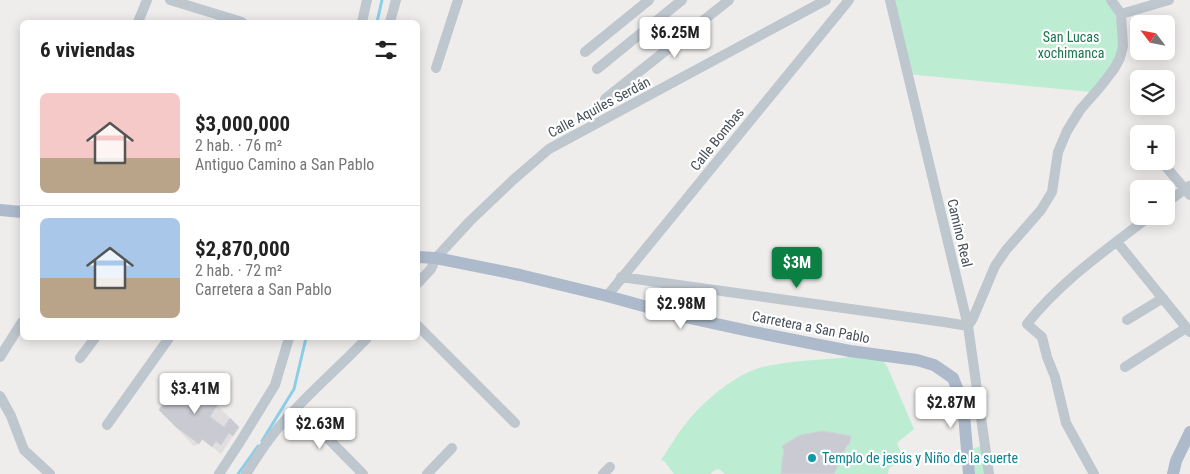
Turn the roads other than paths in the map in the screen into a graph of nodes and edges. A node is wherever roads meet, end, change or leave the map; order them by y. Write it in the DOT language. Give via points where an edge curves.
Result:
graph roads {
  1 [pos="147,0"];
  2 [pos="170,0"];
  3 [pos="367,0"];
  4 [pos="396,0"];
  5 [pos="458,0"];
  6 [pos="467,0"];
  7 [pos="649,0"];
  8 [pos="682,0"];
  9 [pos="729,0"];
  10 [pos="826,0"];
  11 [pos="849,0"];
  12 [pos="890,0"];
  13 [pos="1111,0"];
  14 [pos="1169,0"];
  15 [pos="456,12"];
  16 [pos="1121,14"];
  17 [pos="139,20"];
  18 [pos="235,20"];
  19 [pos="362,20"];
  20 [pos="391,20"];
  21 [pos="585,52"];
  22 [pos="436,68"];
  23 [pos="597,69"];
  24 [pos="605,99"];
  25 [pos="1169,170"];
  26 [pos="1188,190"];
  27 [pos="1175,198"];
  28 [pos="0,210"];
  29 [pos="20,212"];
  30 [pos="1139,225"];
  31 [pos="1117,242"];
  32 [pos="420,256"];
  33 [pos="436,258"];
  34 [pos="621,278"];
  35 [pos="420,280"];
  36 [pos="607,296"];
  37 [pos="1163,298"];
  38 [pos="1127,320"];
  39 [pos="20,325"];
  40 [pos="968,326"];
  41 [pos="420,328"];
  42 [pos="1188,330"];
  43 [pos="94,340"];
  44 [pos="168,340"];
  45 [pos="288,340"];
  46 [pos="365,340"];
  47 [pos="0,357"];
  48 [pos="80,358"];
  49 [pos="1125,367"];
  50 [pos="0,396"];
  51 [pos="297,408"];
  52 [pos="515,423"];
  53 [pos="108,425"];
  54 [pos="1190,432"];
  55 [pos="452,448"];
  56 [pos="50,474"];
  57 [pos="218,474"];
  58 [pos="246,474"];
  59 [pos="363,474"];
  60 [pos="427,474"];
  61 [pos="969,474"];
  62 [pos="989,474"];
  63 [pos="1094,474"];
  64 [pos="1172,474"];
  1 -- 17 [label="street"];
  2 -- 18 [label="street"];
  3 -- 19 [label="street"];
  4 -- 20 [label="street"];
  5 -- 15 [label="street"];
  6 -- 15 [label="street"];
  7 -- 21 [label="street"];
  8 -- 23 [label="street"];
  9 -- 24 [label="street"];
  10 -- 33 [label="street, Calle Aquiles Serdán" via="549,149 513,180"];
  11 -- 34 [label="street, Calle Bombas"];
  12 -- 40 [label="street, Camino Real"];
  13 -- 16 [label="street"];
  14 -- 16 [label="street"];
  15 -- 22 [label="street"];
  16 -- 40 [label="street" via="1123,46 1120,58 1067,131 1058,152 1052,192 1042,210 1000,258"];
  25 -- 26 [label="street"];
  26 -- 27 [label="street"];
  28 -- 29 [label="main road"];
  30 -- 31 [label="street"];
  31 -- 37 [label="street"];
  31 -- 63 [label="street" via="1074,275 1027,324 1042,336 1066,423"];
  32 -- 33 [label="main road, Carretera a San Pablo"];
  33 -- 35 [label="street, Calle Aquiles Serdán"];
  33 -- 36 [label="main road, Carretera a San Pablo"];
  34 -- 36 [label="street, Calle Bombas"];
  34 -- 40 [label="street"];
  36 -- 61 [label="main road, Carretera a San Pablo" via="749,331 934,365 953,378 964,403"];
  37 -- 38 [label="street"];
  37 -- 42 [label="street"];
  39 -- 47 [label="street"];
  40 -- 62 [label="street, Camino Real"];
  41 -- 52 [label="street"];
  42 -- 49 [label="street"];
  43 -- 48 [label="street"];
  44 -- 53 [label="street"];
  45 -- 57 [label="street" via="275,385"];
  46 -- 51 [label="street"];
  50 -- 56 [label="street" via="24,450"];
  51 -- 58 [label="street" via="274,433"];
  51 -- 59 [label="street"];
  54 -- 64 [label="main road"];
  55 -- 60 [label="street"];
}
